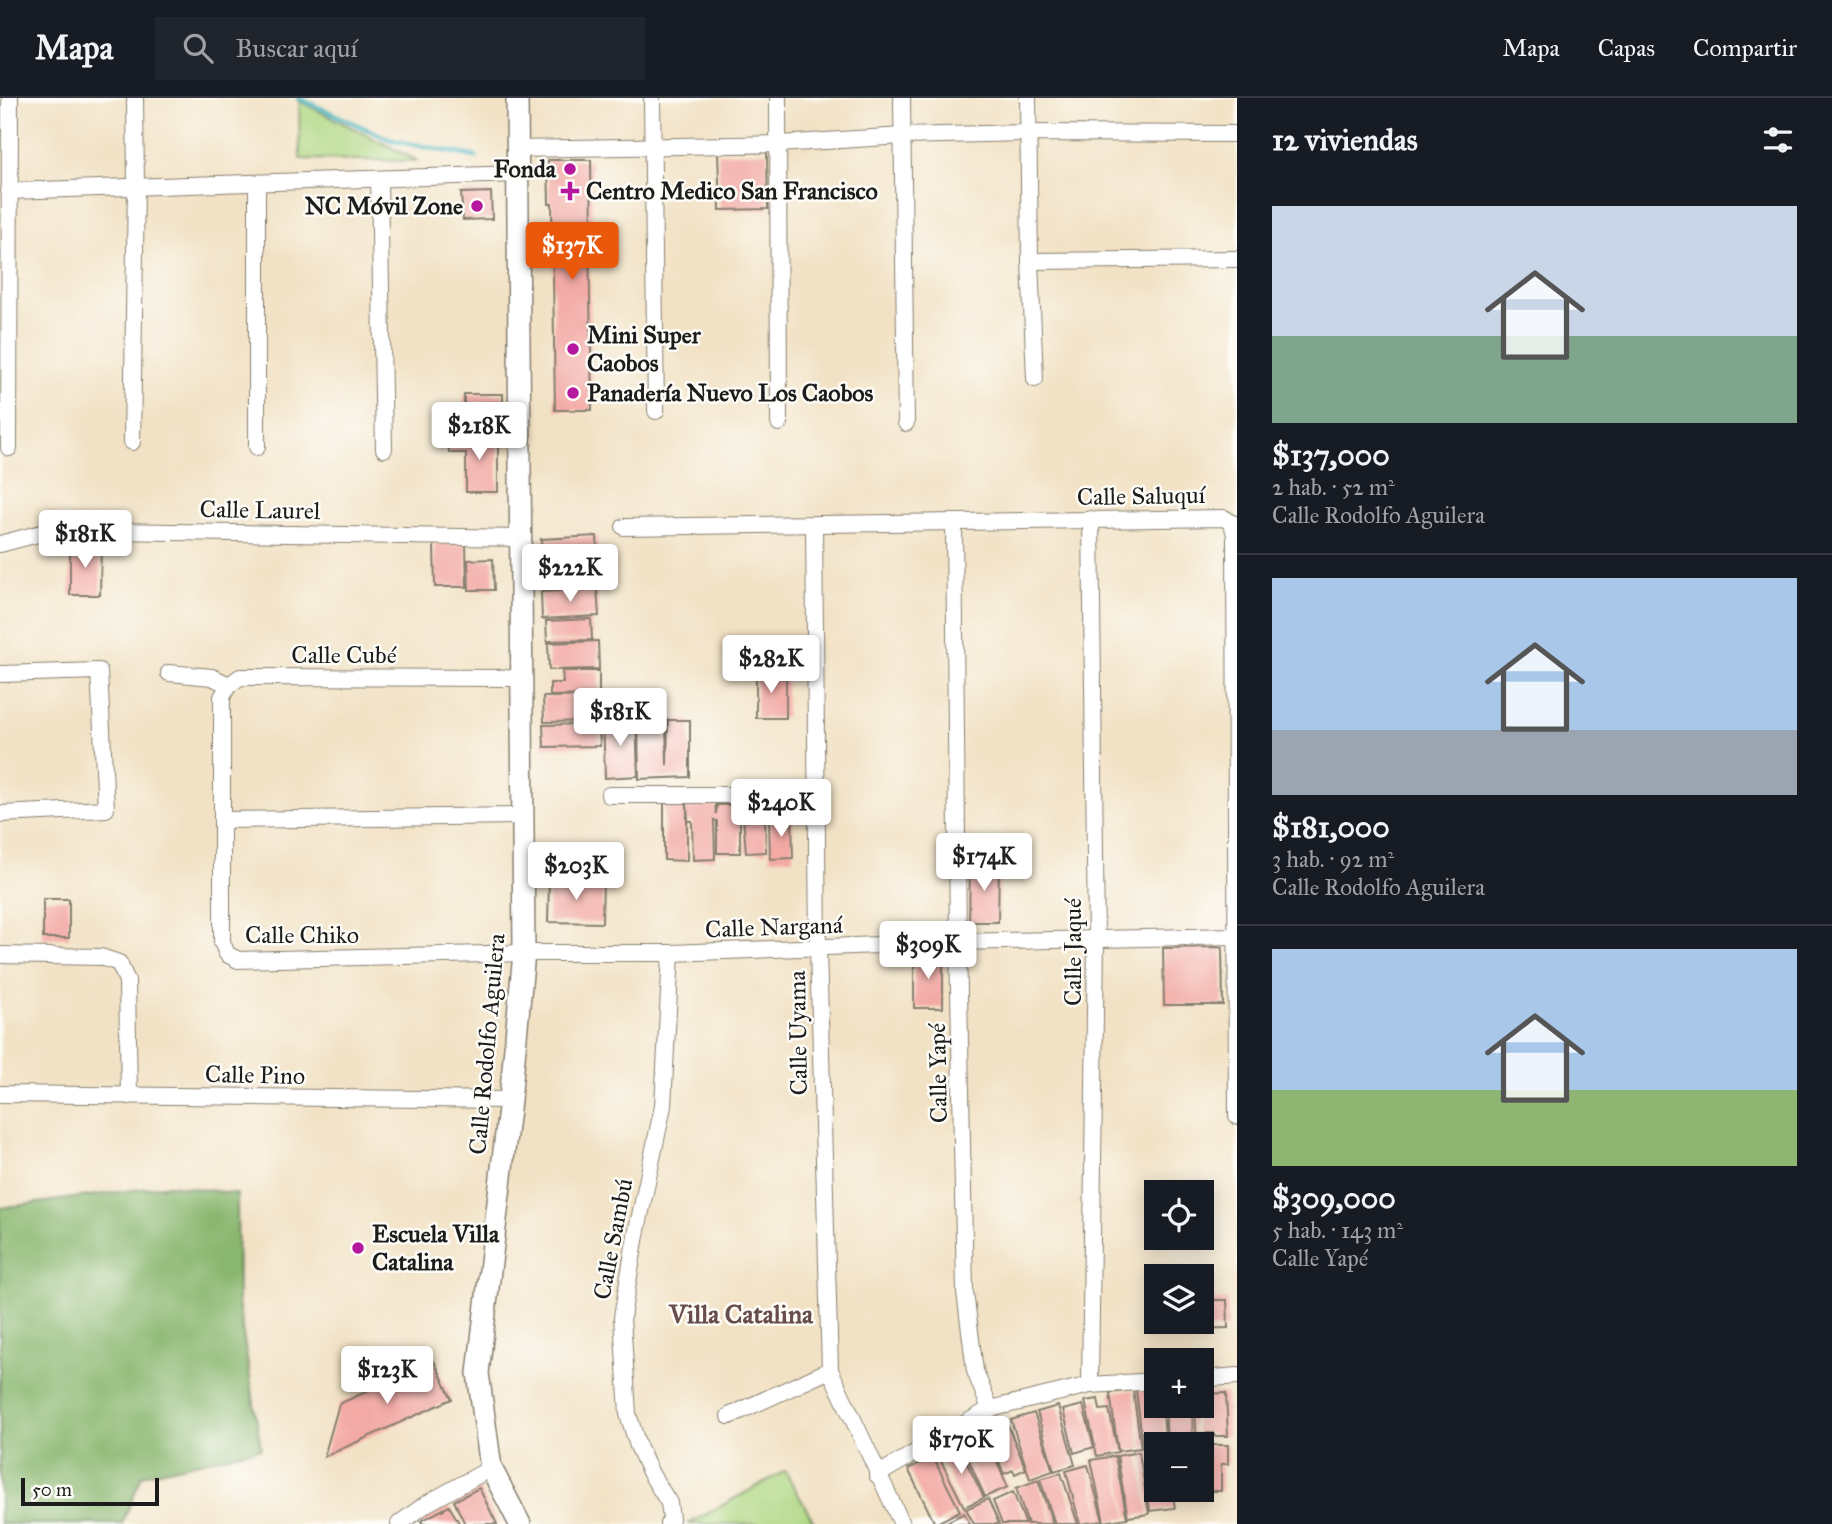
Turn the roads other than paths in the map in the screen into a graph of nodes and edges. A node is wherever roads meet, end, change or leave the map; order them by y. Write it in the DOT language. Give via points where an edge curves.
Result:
graph roads {
  1 [pos="10,98"];
  2 [pos="135,98"];
  3 [pos="517,98"];
  4 [pos="652,98"];
  5 [pos="778,98"];
  6 [pos="902,98"];
  7 [pos="1028,98"];
  8 [pos="1029,133"];
  9 [pos="1237,134"];
  10 [pos="902,136"];
  11 [pos="779,144"];
  12 [pos="652,146"];
  13 [pos="517,149"];
  14 [pos="519,174"];
  15 [pos="379,180"];
  16 [pos="257,184"];
  17 [pos="136,186"];
  18 [pos="9,191"];
  19 [pos="1237,259"];
  20 [pos="1030,261"];
  21 [pos="1035,379"];
  22 [pos="656,411"];
  23 [pos="779,423"];
  24 [pos="906,423"];
  25 [pos="132,442"];
  26 [pos="9,447"];
  27 [pos="257,447"];
  28 [pos="384,449"];
  29 [pos="1091,519"];
  30 [pos="954,522"];
  31 [pos="814,525"];
  32 [pos="624,527"];
  33 [pos="521,538"];
  34 [pos="0,544"];
  35 [pos="169,673"];
  36 [pos="0,674"];
  37 [pos="524,678"];
  38 [pos="229,685"];
  39 [pos="609,795"];
  40 [pos="816,795"];
  41 [pos="0,814"];
  42 [pos="525,816"];
  43 [pos="222,820"];
  44 [pos="1235,936"];
  45 [pos="1096,940"];
  46 [pos="958,942"];
  47 [pos="818,948"];
  48 [pos="524,953"];
  49 [pos="671,953"];
  50 [pos="0,955"];
  51 [pos="0,1094"];
  52 [pos="129,1096"];
  53 [pos="510,1100"];
  54 [pos="1237,1116"];
  55 [pos="830,1370"];
  56 [pos="1237,1376"];
  57 [pos="1214,1377"];
  58 [pos="1144,1382"];
  59 [pos="1090,1385"];
  60 [pos="990,1409"];
  61 [pos="729,1416"];
  62 [pos="491,1468"];
  63 [pos="877,1475"];
  64 [pos="399,1524"];
  65 [pos="520,1524"];
  66 [pos="667,1524"];
  67 [pos="902,1524"];
  1 -- 18 [label="street"];
  2 -- 17 [label="street"];
  3 -- 13 [label="street, Calle Rodolfo Aguilera"];
  4 -- 12 [label="street"];
  5 -- 11 [label="street"];
  6 -- 10 [label="street"];
  7 -- 8 [label="street"];
  8 -- 9 [label="street"];
  8 -- 10 [label="street"];
  8 -- 20 [label="street"];
  10 -- 11 [label="street"];
  10 -- 24 [label="street"];
  11 -- 12 [label="street"];
  11 -- 23 [label="street"];
  12 -- 13 [label="street"];
  12 -- 22 [label="street"];
  13 -- 14 [label="street, Calle Rodolfo Aguilera"];
  14 -- 15 [label="street"];
  14 -- 33 [label="street, Calle Rodolfo Aguilera"];
  15 -- 16 [label="street"];
  15 -- 28 [label="street"];
  16 -- 17 [label="street"];
  16 -- 27 [label="street"];
  17 -- 18 [label="street"];
  17 -- 25 [label="street"];
  18 -- 26 [label="street"];
  19 -- 20 [label="street"];
  20 -- 21 [label="street"];
  29 -- 30 [label="street, Calle Saluquí"];
  29 -- 44 [label="street, Calle Saluquí" via="1224,518 1232,523"];
  29 -- 45 [label="street, Calle Jaqué"];
  30 -- 31 [label="street, Calle Saluquí"];
  30 -- 46 [label="street, Calle Yapé"];
  31 -- 32 [label="street, Calle Saluquí"];
  31 -- 40 [label="street, Calle Uyama"];
  33 -- 34 [label="street, Calle Laurel" via="53,530"];
  33 -- 37 [label="street, Calle Rodolfo Aguilera"];
  35 -- 38 [label="street, Calle Cubé" via="212,677"];
  36 -- 41 [label="street" via="99,671 106,809"];
  37 -- 38 [label="street, Calle Cubé" via="240,677"];
  37 -- 42 [label="street, Calle Rodolfo Aguilera"];
  38 -- 43 [label="street, Calle Chiko" via="222,697"];
  39 -- 40 [label="street"];
  40 -- 47 [label="street, Calle Uyama"];
  42 -- 43 [label="street"];
  42 -- 48 [label="street, Calle Rodolfo Aguilera"];
  43 -- 48 [label="street, Calle Chiko" via="222,942 227,954 238,960"];
  44 -- 45 [label="street, Calle Narganá"];
  44 -- 54 [label="street, Calle Saluquí"];
  45 -- 46 [label="street, Calle Narganá"];
  45 -- 59 [label="street, Calle Jaqué"];
  46 -- 47 [label="street, Calle Narganá"];
  46 -- 60 [label="street, Calle Yapé" via="965,1292 975,1371"];
  47 -- 49 [label="street, Calle Narganá"];
  47 -- 55 [label="street, Calle Uyama"];
  48 -- 49 [label="street, Calle Narganá"];
  48 -- 53 [label="street, Calle Rodolfo Aguilera"];
  49 -- 66 [label="street, Calle Sambú" via="663,1106 622,1317 628,1414 638,1446 669,1503 671,1519"];
  50 -- 52 [label="street" via="101,957 119,963 127,981"];
  51 -- 52 [label="street, Calle Pino"];
  52 -- 53 [label="street, Calle Pino"];
  53 -- 62 [label="street, Calle Rodolfo Aguilera" via="478,1373"];
  55 -- 61 [label="street"];
  55 -- 63 [label="street, Calle Uyama"];
  56 -- 57 [label="street"];
  58 -- 59 [label="street"];
  59 -- 60 [label="street"];
  60 -- 63 [label="street"];
  62 -- 64 [label="street"];
  62 -- 65 [label="street, Calle Rodolfo Aguilera"];
  63 -- 67 [label="street, Calle Uyama"];
}
